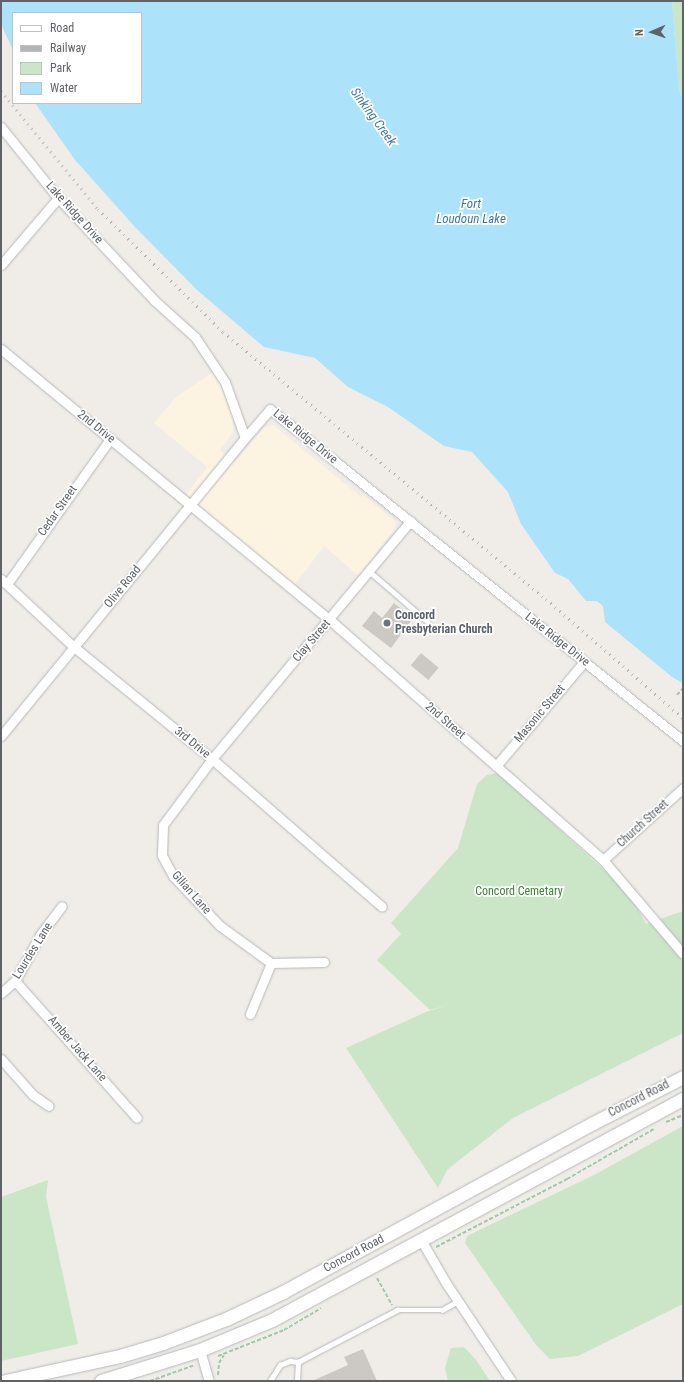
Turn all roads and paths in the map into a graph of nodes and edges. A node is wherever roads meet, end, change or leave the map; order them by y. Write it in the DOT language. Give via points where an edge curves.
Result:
graph roads {
  1 [pos="1,127"];
  2 [pos="58,198"];
  3 [pos="1,265"];
  4 [pos="1,349"];
  5 [pos="245,438"];
  6 [pos="110,439"];
  7 [pos="190,505"];
  8 [pos="410,521"];
  9 [pos="369,572"];
  10 [pos="4,581"];
  11 [pos="330,620"];
  12 [pos="428,622"];
  13 [pos="74,647"];
  14 [pos="584,662"];
  15 [pos="683,688"];
  16 [pos="677,695"];
  17 [pos="1,736"];
  18 [pos="683,741"];
  19 [pos="212,759"];
  20 [pos="496,766"];
  21 [pos="683,788"];
  22 [pos="603,860"];
  23 [pos="62,906"];
  24 [pos="382,907"];
  25 [pos="683,954"];
  26 [pos="324,962"];
  27 [pos="271,963"];
  28 [pos="15,981"];
  29 [pos="1,993"];
  30 [pos="250,1014"];
  31 [pos="1,1059"];
  32 [pos="683,1077"];
  33 [pos="683,1099"];
  34 [pos="49,1106"];
  35 [pos="137,1118"];
  36 [pos="413,1222"];
  37 [pos="421,1240"];
  38 [pos="377,1278"];
  39 [pos="458,1300"];
  40 [pos="395,1311"];
  41 [pos="194,1332"];
  42 [pos="200,1350"];
  43 [pos="225,1354"];
  44 [pos="298,1362"];
  45 [pos="5,1381"];
  46 [pos="101,1381"];
  47 [pos="209,1381"];
  48 [pos="220,1381"];
  49 [pos="270,1381"];
  50 [pos="297,1381"];
  51 [pos="511,1381"];
  1 -- 2 [label="street, Lake Ridge Drive"];
  2 -- 3 [label="street"];
  2 -- 5 [label="street, Lake Ridge Drive" via="155,301 195,337 225,382"];
  4 -- 6 [label="street, 2nd Drive"];
  5 -- 7 [label="street, Olive Road"];
  5 -- 8 [label="street, Lake Ridge Drive" via="270,409"];
  6 -- 7 [label="street, 2nd Drive"];
  6 -- 10 [label="street, Cedar Street"];
  7 -- 11 [label="street, 2nd Street"];
  7 -- 13 [label="street, Olive Road"];
  8 -- 9 [label="street, Clay Street"];
  8 -- 14 [label="street, Lake Ridge Drive"];
  9 -- 11 [label="street, Clay Street"];
  9 -- 12 [label="lane"];
  10 -- 13 [label="street, 3rd Drive"];
  11 -- 19 [label="street, Clay Street"];
  11 -- 20 [label="street, 2nd Street"];
  13 -- 17 [label="street, Olive Road"];
  13 -- 19 [label="street, 3rd Drive"];
  14 -- 18 [label="street, Lake Ridge Drive"];
  14 -- 20 [label="street, Masonic Street"];
  15 -- 16 [label="path"];
  19 -- 24 [label="street, 3rd Drive"];
  19 -- 27 [label="street, Gilian Lane" via="163,824 162,855 173,876 220,926"];
  20 -- 22 [label="street, 2nd Street"];
  21 -- 22 [label="street, Church Street"];
  22 -- 25 [label="street, 2nd Street"];
  23 -- 28 [label="street, Lourdes Lane" via="40,935"];
  26 -- 27 [label="street"];
  27 -- 30 [label="street"];
  28 -- 29 [label="street, Lourdes Lane"];
  28 -- 35 [label="street, Amber Jack Lane"];
  31 -- 34 [label="street" via="32,1095"];
  32 -- 36 [label="main road, Concord Road" via="593,1123"];
  33 -- 37 [label="main road, Concord Road"];
  36 -- 37 [label="main road"];
  36 -- 41 [label="main road, Concord Road" via="283,1292"];
  37 -- 39 [label="street"];
  37 -- 42 [label="main road, Concord Road" via="272,1320"];
  38 -- 40 [label="path"];
  39 -- 40 [label="lane" via="442,1310"];
  39 -- 51 [label="street"];
  40 -- 44 [label="lane"];
  41 -- 42 [label="main road"];
  41 -- 45 [label="main road, Concord Road" via="120,1356"];
  42 -- 46 [label="main road, Concord Road"];
  42 -- 47 [label="street"];
  43 -- 48 [label="path" via="219,1363"];
  44 -- 49 [label="lane" via="290,1361 280,1365"];
  44 -- 50 [label="lane"];
}
